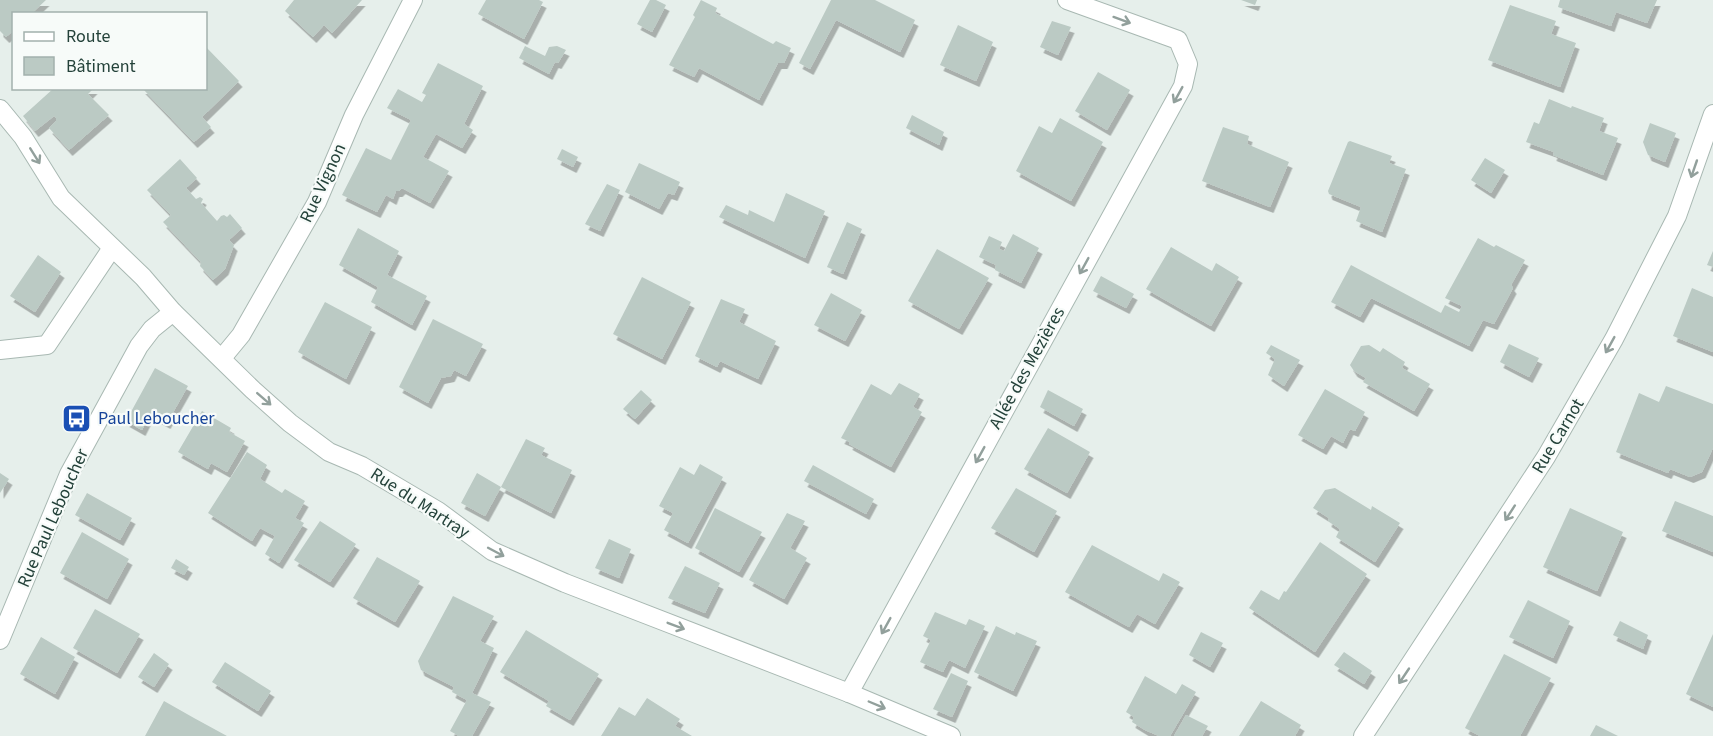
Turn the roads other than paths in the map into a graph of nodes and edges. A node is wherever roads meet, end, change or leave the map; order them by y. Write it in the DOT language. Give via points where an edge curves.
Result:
graph roads {
  1 [pos="413,0"];
  2 [pos="1067,0"];
  3 [pos="0,109"];
  4 [pos="1713,114"];
  5 [pos="112,248"];
  6 [pos="173,312"];
  7 [pos="0,350"];
  8 [pos="222,358"];
  9 [pos="0,640"];
  10 [pos="849,693"];
  11 [pos="951,736"];
  12 [pos="1363,736"];
  1 -- 8 [label="street, Rue Vignon" via="354,115 317,202 241,335"];
  2 -- 10 [label="street, Allée des Mezières, one-way" via="1178,40 1188,64 1183,86"];
  3 -- 5 [label="street, Rue du Martray, one-way" via="23,137 61,198"];
  4 -- 12 [label="street, Rue Carnot, one-way" via="1677,216 1608,349 1546,457"];
  5 -- 6 [label="street, Rue du Martray"];
  5 -- 7 [label="street" via="47,345"];
  6 -- 8 [label="street, Rue du Martray"];
  6 -- 9 [label="street, Rue Paul Leboucher" via="139,346 69,474"];
  8 -- 10 [label="street, Rue du Martray, one-way" via="260,397 329,452 362,466 438,511 492,551"];
  10 -- 11 [label="street, Rue du Martray, one-way"];
}
